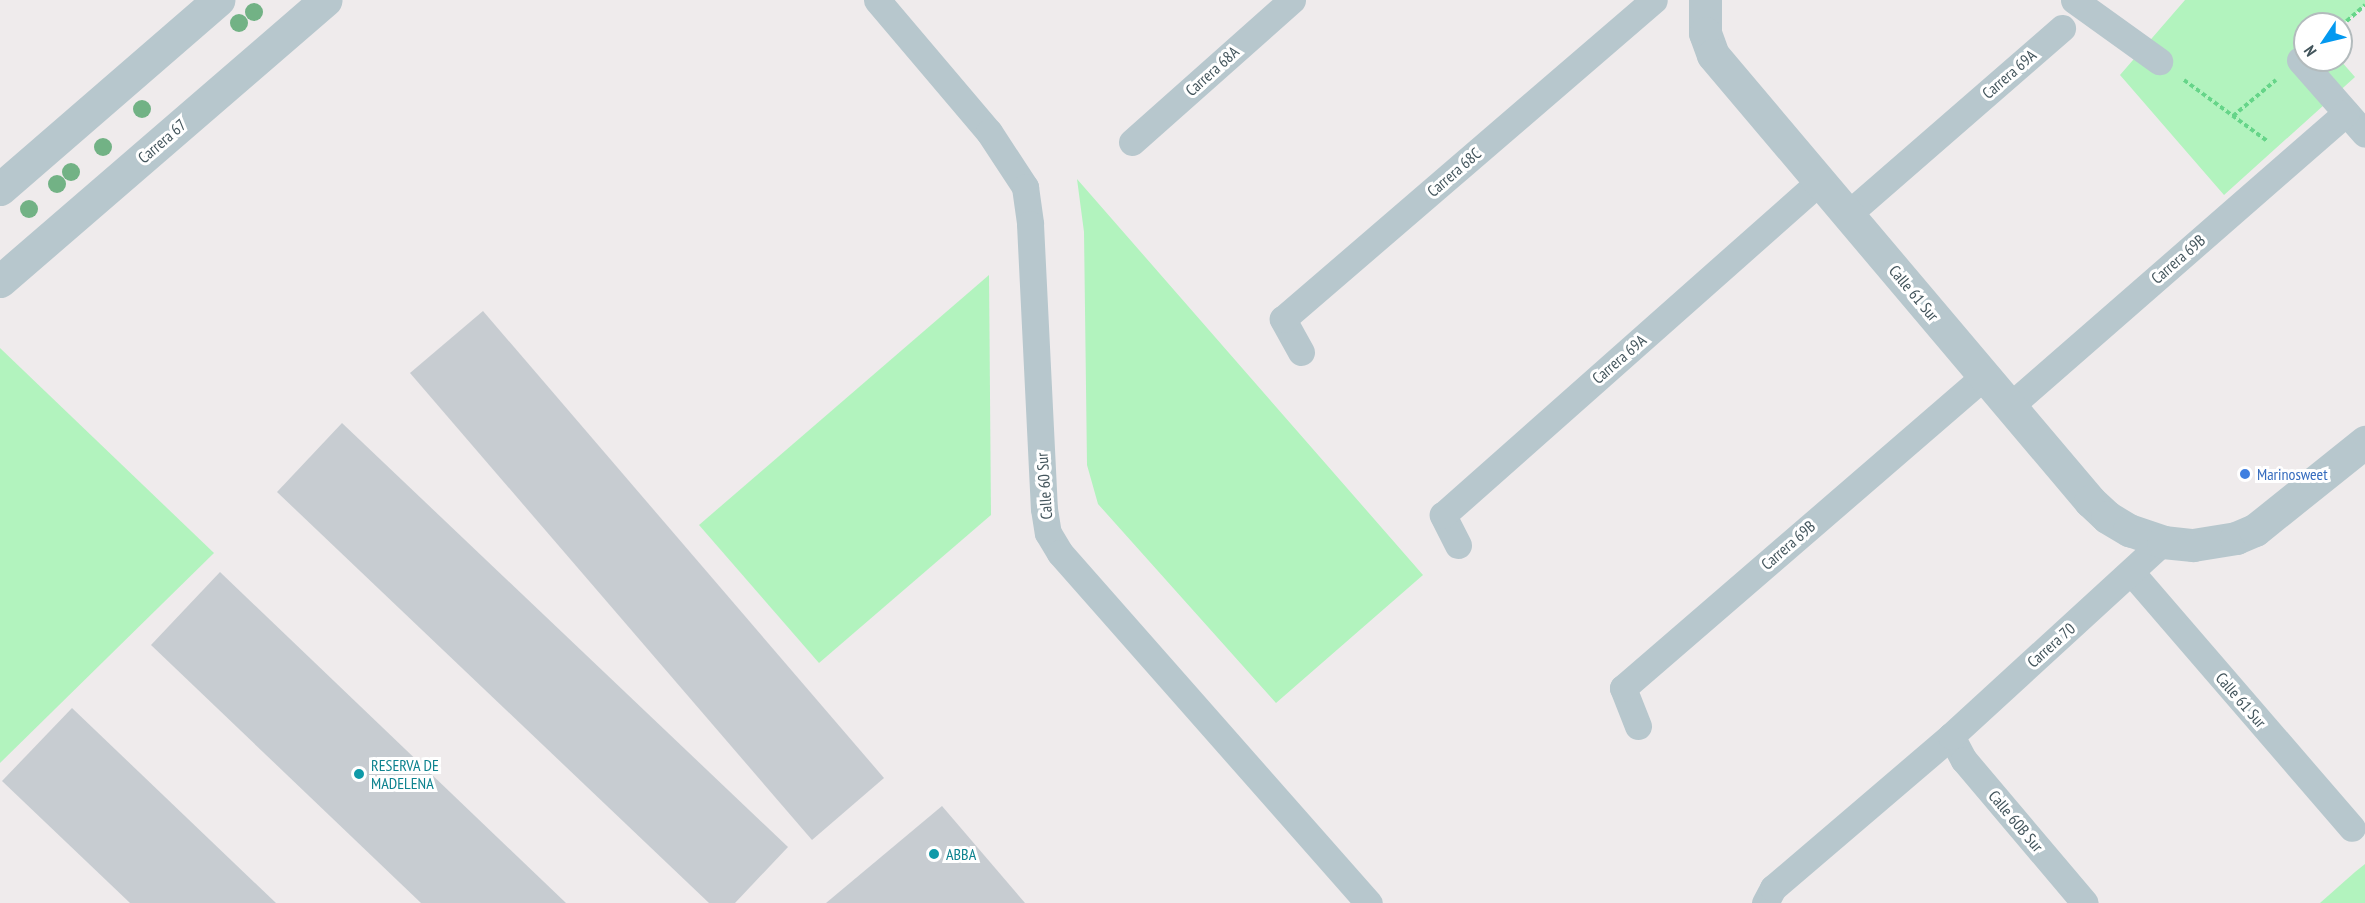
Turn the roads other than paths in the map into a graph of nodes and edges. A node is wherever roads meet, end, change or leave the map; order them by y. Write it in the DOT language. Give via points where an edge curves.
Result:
graph roads {
  1 [pos="218,0"];
  2 [pos="325,0"];
  3 [pos="877,0"];
  4 [pos="1292,0"];
  5 [pos="1654,0"];
  6 [pos="2074,0"];
  7 [pos="1708,3"];
  8 [pos="2062,28"];
  9 [pos="2159,61"];
  10 [pos="2310,72"];
  11 [pos="2346,113"];
  12 [pos="2365,134"];
  13 [pos="1132,142"];
  14 [pos="1820,182"];
  15 [pos="0,189"];
  16 [pos="1847,215"];
  17 [pos="0,281"];
  18 [pos="1301,352"];
  19 [pos="1984,376"];
  20 [pos="2010,406"];
  21 [pos="2365,442"];
  22 [pos="2163,543"];
  23 [pos="1458,545"];
  24 [pos="2130,572"];
  25 [pos="1638,726"];
  26 [pos="1951,736"];
  27 [pos="2352,828"];
  28 [pos="1369,903"];
  29 [pos="1765,903"];
  30 [pos="2085,903"];
  1 -- 15 [label="street"];
  2 -- 17 [label="street, Carrera 67"];
  3 -- 28 [label="street, Calle 60 Sur" via="989,132 1024,187 1030,224 1048,533 1060,553"];
  4 -- 13 [label="street, Carrera 68A"];
  5 -- 18 [label="street, Carrera 68C" via="1283,319"];
  6 -- 9 [label="street"];
  7 -- 14 [label="street, Calle 61 Sur" via="1705,33 1713,56"];
  8 -- 16 [label="street, Carrera 69A"];
  10 -- 11 [label="street"];
  11 -- 12 [label="street"];
  11 -- 20 [label="street, Carrera 69B"];
  14 -- 16 [label="street, Calle 61 Sur"];
  14 -- 23 [label="street, Carrera 69A" via="1443,515"];
  16 -- 19 [label="street, Calle 61 Sur"];
  19 -- 20 [label="street, Calle 61 Sur"];
  19 -- 25 [label="street, Carrera 69B" via="1623,688"];
  20 -- 22 [label="street, Calle 61 Sur" via="2090,501 2129,530"];
  21 -- 22 [label="street" via="2255,530 2214,543"];
  22 -- 24 [label="street, Carrera 70"];
  24 -- 26 [label="street, Carrera 70"];
  24 -- 27 [label="street, Calle 61 Sur"];
  26 -- 29 [label="street, Carrera 70" via="1773,888"];
  26 -- 30 [label="street, Calle 60B Sur" via="1964,760"];
}
